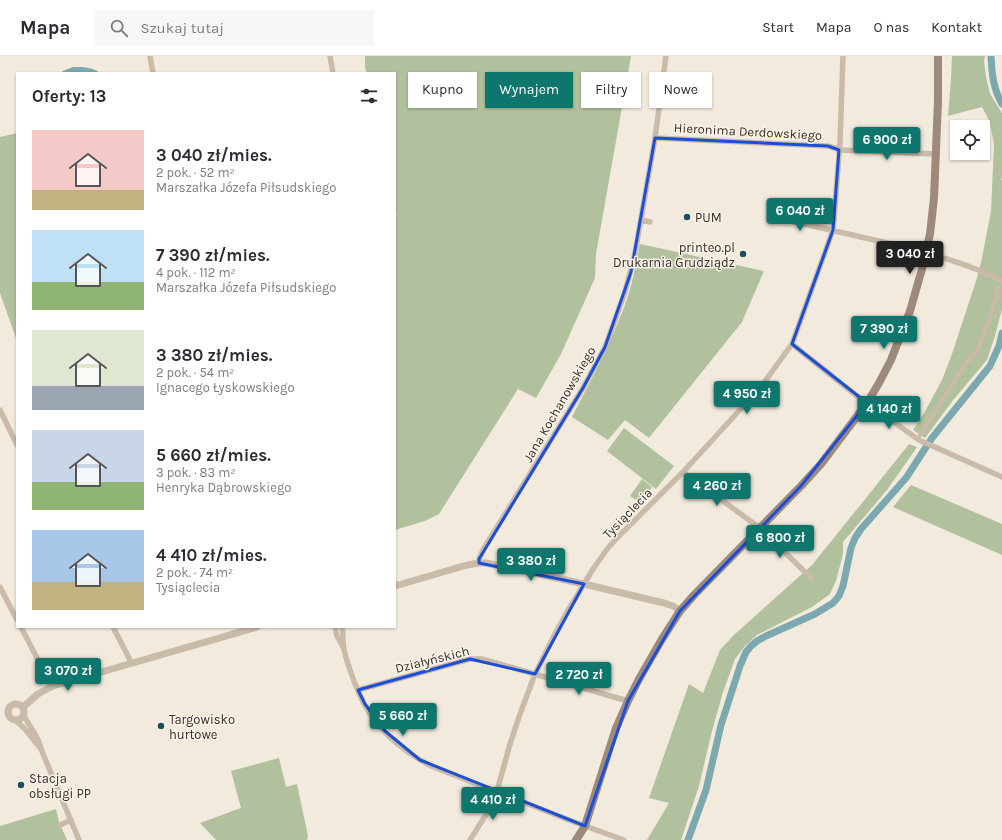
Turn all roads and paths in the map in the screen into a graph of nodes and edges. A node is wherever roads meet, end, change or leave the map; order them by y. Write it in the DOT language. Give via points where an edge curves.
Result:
graph roads {
  1 [pos="150,56"];
  2 [pos="330,56"];
  3 [pos="666,56"];
  4 [pos="843,56"];
  5 [pos="938,56"];
  6 [pos="153,72"];
  7 [pos="333,72"];
  8 [pos="655,138"];
  9 [pos="839,150"];
  10 [pos="936,154"];
  11 [pos="771,217"];
  12 [pos="641,220"];
  13 [pos="650,222"];
  14 [pos="833,230"];
  15 [pos="926,252"];
  16 [pos="1002,281"];
  17 [pos="998,288"];
  18 [pos="792,344"];
  19 [pos="867,403"];
  20 [pos="0,410"];
  21 [pos="920,438"];
  22 [pos="16,443"];
  23 [pos="683,472"];
  24 [pos="1002,477"];
  25 [pos="760,528"];
  26 [pos="479,563"];
  27 [pos="811,578"];
  28 [pos="584,584"];
  29 [pos="396,586"];
  30 [pos="0,587"];
  31 [pos="680,611"];
  32 [pos="16,618"];
  33 [pos="22,628"];
  34 [pos="114,628"];
  35 [pos="335,628"];
  36 [pos="342,628"];
  37 [pos="244,629"];
  38 [pos="343,647"];
  39 [pos="131,663"];
  40 [pos="535,674"];
  41 [pos="52,687"];
  42 [pos="358,690"];
  43 [pos="628,701"];
  44 [pos="23,707"];
  45 [pos="0,709"];
  46 [pos="8,711"];
  47 [pos="24,714"];
  48 [pos="15,720"];
  49 [pos="41,749"];
  50 [pos="496,792"];
  51 [pos="71,820"];
  52 [pos="60,825"];
  53 [pos="584,826"];
  54 [pos="79,840"];
  55 [pos="470,840"];
  56 [pos="576,840"];
  57 [pos="624,840"];
  1 -- 6 [label="street"];
  2 -- 7 [label="street"];
  3 -- 8 [label="street, Jana Kochanowskiego"];
  4 -- 9 [label="street, Tysiąclecia"];
  5 -- 10 [label="main road"];
  8 -- 9 [label="street, Hieronima Derdowskiego" via="828,146"];
  8 -- 12 [label="street, Jana Kochanowskiego"];
  9 -- 10 [label="street, Hieronima Derdowskiego"];
  9 -- 14 [label="street, Tysiąclecia"];
  10 -- 15 [label="main road" via="932,220"];
  11 -- 14 [label="street"];
  12 -- 13 [label="street"];
  12 -- 26 [label="street, Jana Kochanowskiego" via="625,292 605,347 583,388 484,548"];
  14 -- 15 [label="street"];
  14 -- 18 [label="street, Tysiąclecia"];
  15 -- 16 [label="street" via="981,270"];
  15 -- 19 [label="main road" via="900,336 885,372"];
  17 -- 21 [label="street" via="976,353 955,380"];
  18 -- 19 [label="street"];
  18 -- 23 [label="street, Tysiąclecia" via="763,384"];
  19 -- 21 [label="street"];
  19 -- 25 [label="main road" via="809,477"];
  20 -- 22 [label="street"];
  21 -- 24 [label="street" via="929,445"];
  23 -- 25 [label="street"];
  23 -- 28 [label="street, Tysiąclecia" via="608,548"];
  25 -- 27 [label="street"];
  25 -- 31 [label="main road"];
  26 -- 28 [label="street"];
  26 -- 29 [label="street"];
  28 -- 31 [label="street" via="664,603"];
  28 -- 40 [label="street, Tysiąclecia"];
  30 -- 32 [label="street"];
  31 -- 43 [label="main road" via="649,660"];
  33 -- 41 [label="street"];
  34 -- 39 [label="street"];
  35 -- 38 [label="street"];
  36 -- 38 [label="street"];
  37 -- 39 [label="street"];
  38 -- 42 [label="street"];
  39 -- 41 [label="street"];
  40 -- 42 [label="street, Działyńskich" via="470,658"];
  40 -- 43 [label="street, Działyńskich"];
  40 -- 50 [label="street, Tysiąclecia"];
  41 -- 44 [label="street" via="38,694"];
  42 -- 50 [label="street" via="375,719 400,746 431,766"];
  43 -- 53 [label="main road" via="616,728"];
  44 -- 46 [label="street" via="15,704 10,706"];
  44 -- 47 [label="street"];
  45 -- 46 [label="street"];
  46 -- 48 [label="street" via="9,716"];
  47 -- 48 [label="street"];
  47 -- 49 [label="street" via="38,738"];
  48 -- 49 [label="street"];
  49 -- 51 [label="street"];
  50 -- 53 [label="street"];
  50 -- 55 [label="street, Tysiąclecia" via="494,802"];
  51 -- 52 [label="street"];
  51 -- 54 [label="street"];
  53 -- 56 [label="main road"];
  53 -- 57 [label="street"];
}
